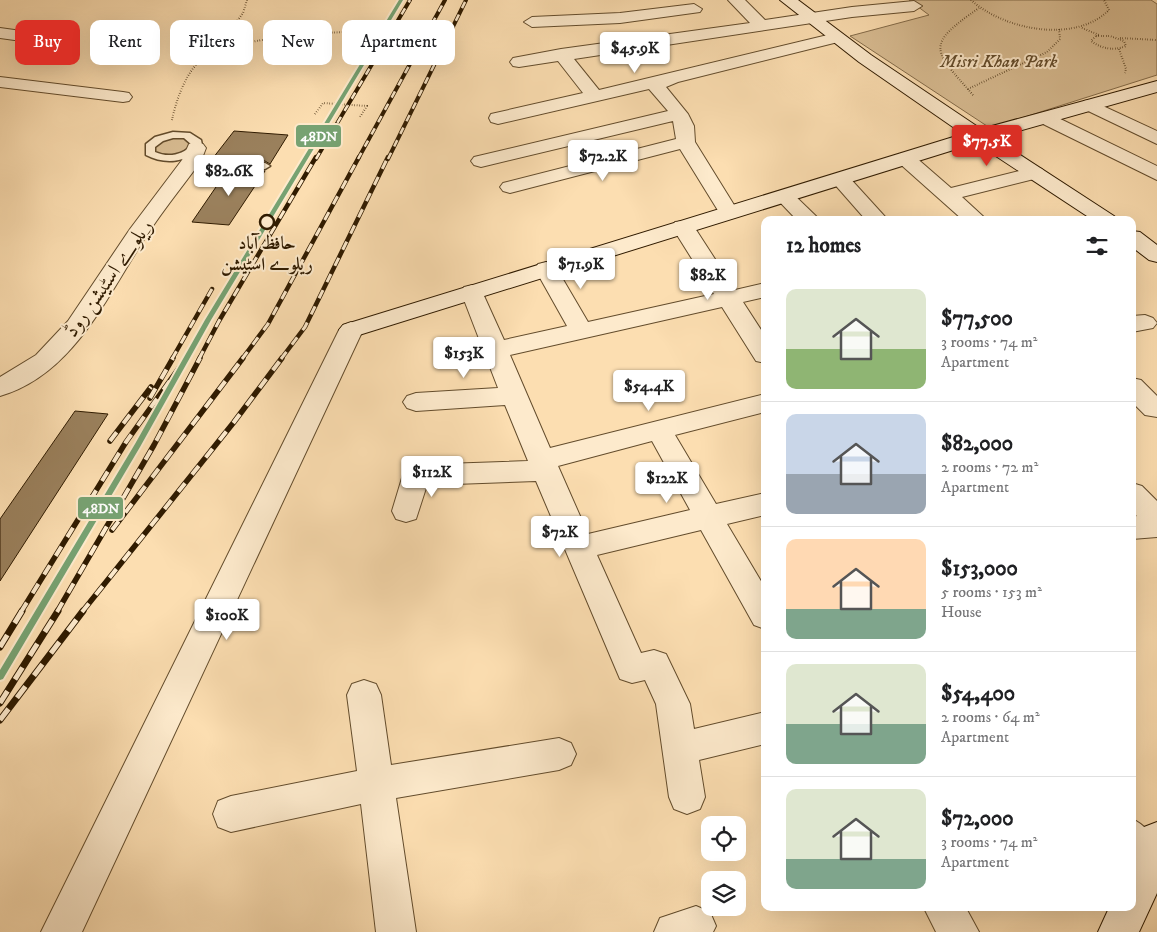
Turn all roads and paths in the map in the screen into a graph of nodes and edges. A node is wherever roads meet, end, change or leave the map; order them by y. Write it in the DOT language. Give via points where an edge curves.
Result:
graph roads {
  1 [pos="247,0"];
  2 [pos="736,0"];
  3 [pos="788,0"];
  4 [pos="970,0"];
  5 [pos="1104,0"];
  6 [pos="909,3"];
  7 [pos="689,4"];
  8 [pos="979,8"];
  9 [pos="534,17"];
  10 [pos="620,18"];
  11 [pos="811,18"];
  12 [pos="237,20"];
  13 [pos="880,25"];
  14 [pos="762,26"];
  15 [pos="1079,28"];
  16 [pos="1059,29"];
  17 [pos="342,32"];
  18 [pos="0,33"];
  19 [pos="716,33"];
  20 [pos="15,35"];
  21 [pos="1100,35"];
  22 [pos="841,36"];
  23 [pos="1120,38"];
  24 [pos="1157,40"];
  25 [pos="633,44"];
  26 [pos="253,45"];
  27 [pos="1119,49"];
  28 [pos="561,54"];
  29 [pos="739,61"];
  30 [pos="519,62"];
  31 [pos="197,65"];
  32 [pos="657,73"];
  33 [pos="1125,74"];
  34 [pos="0,82"];
  35 [pos="1157,86"];
  36 [pos="968,89"];
  37 [pos="973,95"];
  38 [pos="594,96"];
  39 [pos="123,97"];
  40 [pos="1090,105"];
  41 [pos="315,114"];
  42 [pos="679,114"];
  43 [pos="360,117"];
  44 [pos="498,118"];
  45 [pos="1046,118"];
  46 [pos="575,119"];
  47 [pos="173,135"];
  48 [pos="978,136"];
  49 [pos="1157,138"];
  50 [pos="685,142"];
  51 [pos="193,154"];
  52 [pos="906,159"];
  53 [pos="481,161"];
  54 [pos="615,161"];
  55 [pos="265,166"];
  56 [pos="1036,173"];
  57 [pos="1157,174"];
  58 [pos="840,179"];
  59 [pos="510,187"];
  60 [pos="947,195"];
  61 [pos="784,196"];
  62 [pos="729,213"];
  63 [pos="805,216"];
  64 [pos="873,216"];
  65 [pos="971,216"];
  66 [pos="1101,216"];
  67 [pos="683,227"];
  68 [pos="1136,240"];
  69 [pos="1157,255"];
  70 [pos="546,269"];
  71 [pos="761,291"];
  72 [pos="472,292"];
  73 [pos="728,297"];
  74 [pos="582,331"];
  75 [pos="761,349"];
  76 [pos="495,350"];
  77 [pos="0,387"];
  78 [pos="1136,392"];
  79 [pos="514,396"];
  80 [pos="416,402"];
  81 [pos="761,403"];
  82 [pos="1148,410"];
  83 [pos="659,430"];
  84 [pos="544,465"];
  85 [pos="1136,497"];
  86 [pos="761,505"];
  87 [pos="406,511"];
  88 [pos="708,517"];
  89 [pos="1157,524"];
  90 [pos="1136,527"];
  91 [pos="580,547"];
  92 [pos="761,609"];
  93 [pos="364,696"];
  94 [pos="761,729"];
  95 [pos="680,749"];
  96 [pos="559,754"];
  97 [pos="376,784"];
  98 [pos="687,797"];
  99 [pos="231,814"];
  100 [pos="945,911"];
  101 [pos="1128,911"];
  102 [pos="61,932"];
  103 [pos="396,932"];
  104 [pos="959,932"];
  105 [pos="1118,932"];
  1 -- 12 [label="path" via="247,6"];
  2 -- 14 [label="street"];
  3 -- 11 [label="street"];
  4 -- 8 [label="path"];
  5 -- 15 [label="path" via="1109,10 1105,18"];
  6 -- 11 [label="street"];
  6 -- 13 [label="street" via="925,14"];
  7 -- 10 [label="street"];
  7 -- 19 [label="street"];
  8 -- 16 [label="path" via="1017,24"];
  8 -- 36 [label="path" via="949,28 939,42 944,62"];
  9 -- 10 [label="street" via="611,4"];
  10 -- 25 [label="street"];
  11 -- 14 [label="street"];
  11 -- 22 [label="street"];
  14 -- 19 [label="street"];
  15 -- 16 [label="path"];
  15 -- 21 [label="path"];
  16 -- 36 [label="path" via="1060,39 1047,52"];
  17 -- 26 [label="path" via="313,32"];
  18 -- 20 [label="street"];
  19 -- 25 [label="street"];
  19 -- 29 [label="street"];
  21 -- 23 [label="path"];
  21 -- 27 [label="path" via="1092,37 1091,41 1102,47"];
  22 -- 29 [label="street"];
  22 -- 48 [label="street"];
  23 -- 24 [label="path"];
  23 -- 27 [label="path" via="1126,46"];
  25 -- 28 [label="street"];
  25 -- 32 [label="street"];
  27 -- 33 [label="path"];
  28 -- 30 [label="street"];
  28 -- 38 [label="street"];
  29 -- 32 [label="street"];
  31 -- 47 [label="path" via="173,113"];
  32 -- 38 [label="street"];
  32 -- 42 [label="street" via="658,89"];
  34 -- 39 [label="street"];
  35 -- 40 [label="street"];
  36 -- 37 [label="path"];
  38 -- 46 [label="street"];
  40 -- 45 [label="street"];
  40 -- 49 [label="street"];
  41 -- 43 [label="path, bridge" via="323,103 367,106"];
  42 -- 46 [label="street"];
  42 -- 50 [label="street" via="687,130"];
  44 -- 46 [label="street"];
  45 -- 48 [label="street"];
  45 -- 57 [label="street"];
  46 -- 53 [label="street"];
  46 -- 54 [label="street"];
  47 -- 51 [label="lane" via="192,137 197,142"];
  47 -- 51 [label="lane" via="153,142 150,153 168,158"];
  48 -- 52 [label="street"];
  48 -- 56 [label="street"];
  50 -- 54 [label="street"];
  50 -- 62 [label="street"];
  51 -- 55 [label="lane"];
  51 -- 77 [label="street, ریلوے اسٹیشن روڈ" via="69,336 48,360"];
  52 -- 58 [label="street"];
  52 -- 60 [label="street"];
  54 -- 59 [label="street"];
  56 -- 60 [label="street"];
  56 -- 66 [label="street"];
  58 -- 61 [label="street"];
  58 -- 64 [label="street"];
  60 -- 65 [label="street"];
  61 -- 62 [label="street"];
  61 -- 63 [label="street"];
  62 -- 67 [label="street"];
  67 -- 70 [label="street"];
  67 -- 73 [label="street"];
  68 -- 69 [label="street"];
  70 -- 72 [label="street"];
  70 -- 74 [label="street"];
  71 -- 73 [label="street"];
  72 -- 76 [label="street"];
  72 -- 102 [label="street" via="351,330"];
  73 -- 74 [label="street"];
  73 -- 75 [label="street"];
  74 -- 76 [label="street"];
  76 -- 79 [label="street"];
  78 -- 82 [label="street"];
  79 -- 80 [label="street"];
  79 -- 84 [label="street"];
  81 -- 83 [label="street"];
  83 -- 84 [label="street"];
  83 -- 88 [label="street"];
  84 -- 87 [label="street" via="415,475"];
  84 -- 91 [label="street"];
  85 -- 89 [label="street"];
  86 -- 88 [label="street"];
  88 -- 91 [label="street"];
  88 -- 92 [label="street"];
  89 -- 90 [label="street"];
  91 -- 95 [label="street" via="632,669 654,664 673,704"];
  93 -- 97 [label="street"];
  94 -- 95 [label="street"];
  95 -- 98 [label="street"];
  96 -- 97 [label="street"];
  97 -- 99 [label="street"];
  97 -- 103 [label="street"];
  100 -- 104 [label="street"];
  101 -- 105 [label="street"];
}
